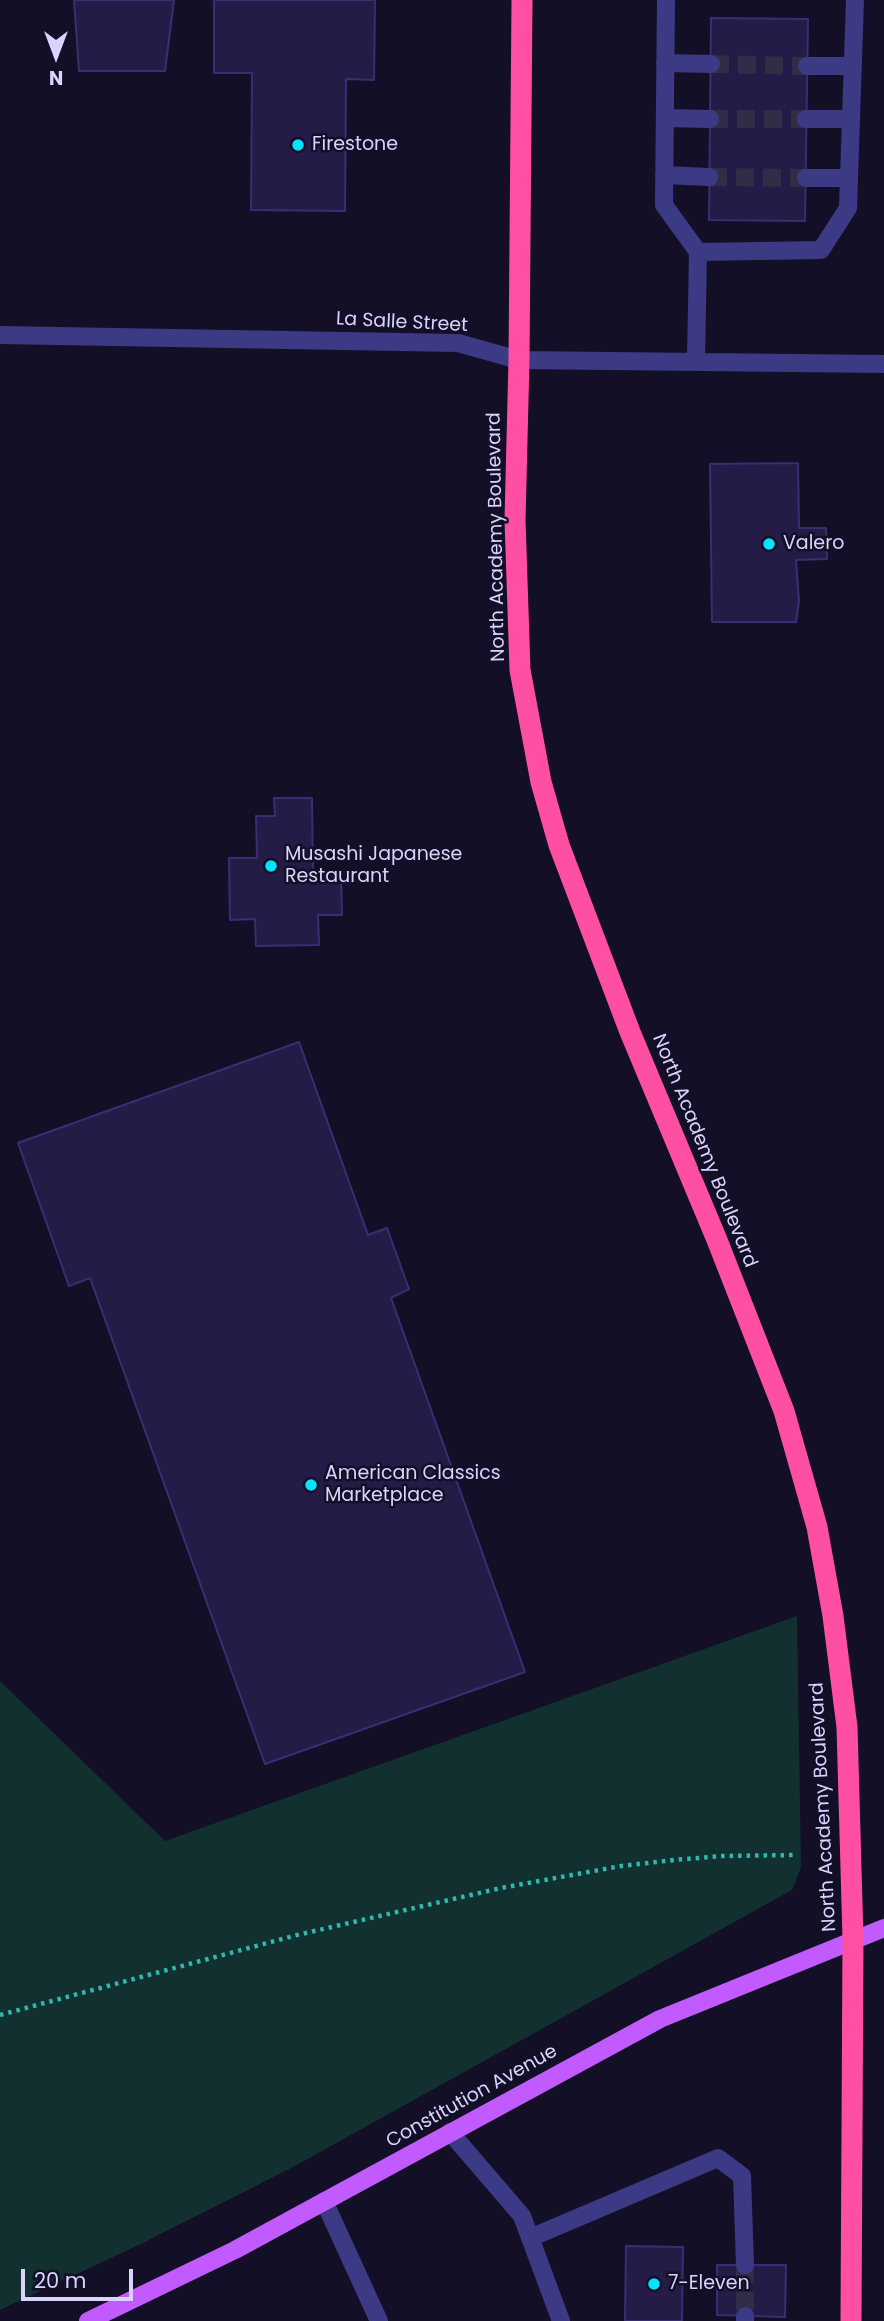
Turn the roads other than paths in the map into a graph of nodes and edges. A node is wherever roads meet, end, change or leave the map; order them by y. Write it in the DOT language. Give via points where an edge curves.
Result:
graph roads {
  1 [pos="522,0"];
  2 [pos="666,0"];
  3 [pos="855,0"];
  4 [pos="665,62"];
  5 [pos="711,64"];
  6 [pos="807,66"];
  7 [pos="853,66"];
  8 [pos="665,118"];
  9 [pos="710,119"];
  10 [pos="806,119"];
  11 [pos="851,120"];
  12 [pos="664,175"];
  13 [pos="709,177"];
  14 [pos="806,178"];
  15 [pos="849,178"];
  16 [pos="698,252"];
  17 [pos="0,335"];
  18 [pos="520,360"];
  19 [pos="696,361"];
  20 [pos="884,364"];
  21 [pos="884,1928"];
  22 [pos="853,1939"];
  23 [pos="450,2133"];
  24 [pos="324,2201"];
  25 [pos="530,2238"];
  26 [pos="745,2265"];
  27 [pos="88,2321"];
  28 [pos="379,2321"];
  29 [pos="561,2321"];
  30 [pos="851,2321"];
  1 -- 18 [label="highway, North Academy Boulevard"];
  2 -- 4 [label="street"];
  3 -- 7 [label="street"];
  4 -- 5 [label="street"];
  4 -- 8 [label="street"];
  6 -- 7 [label="street"];
  7 -- 11 [label="street"];
  8 -- 9 [label="street"];
  8 -- 12 [label="street"];
  10 -- 11 [label="street"];
  11 -- 15 [label="street"];
  12 -- 13 [label="street"];
  12 -- 16 [label="street" via="664,205"];
  14 -- 15 [label="street"];
  15 -- 16 [label="street" via="848,208 821,250"];
  16 -- 19 [label="street"];
  17 -- 18 [label="street, La Salle Street" via="458,343"];
  18 -- 19 [label="street, La Salle Street"];
  18 -- 22 [label="highway, North Academy Boulevard" via="515,520 520,670 541,782 559,845 630,1032 784,1411 817,1527 846,1727"];
  19 -- 20 [label="street, La Salle Street"];
  21 -- 22 [label="main road, Constitution Avenue"];
  22 -- 23 [label="main road, Constitution Avenue" via="660,2019"];
  22 -- 30 [label="highway, North Academy Boulevard"];
  23 -- 24 [label="main road, Constitution Avenue"];
  23 -- 25 [label="street" via="522,2216"];
  24 -- 27 [label="main road, Constitution Avenue"];
  24 -- 28 [label="street"];
  25 -- 26 [label="street" via="718,2158 742,2176"];
  25 -- 29 [label="street"];
}
